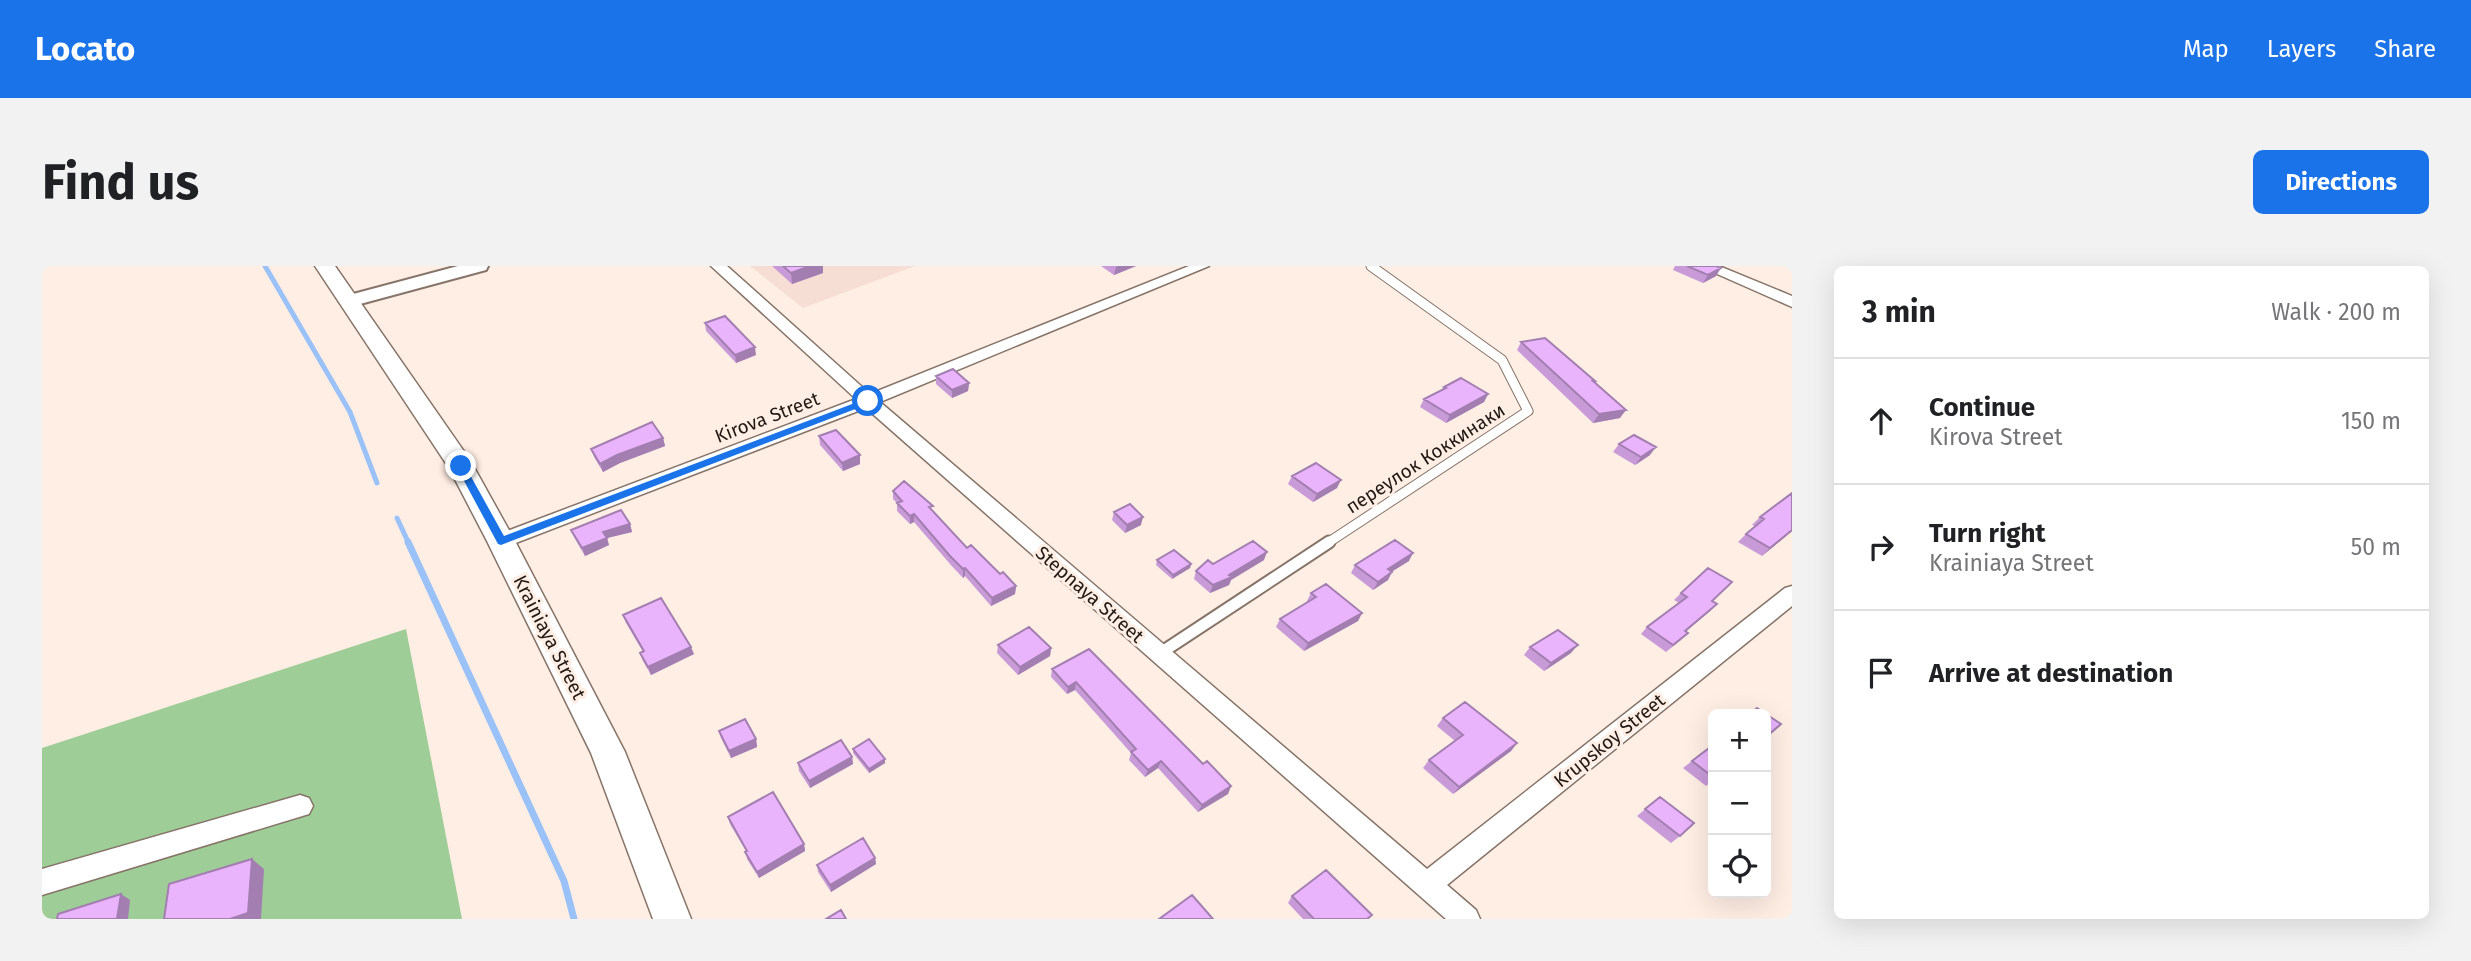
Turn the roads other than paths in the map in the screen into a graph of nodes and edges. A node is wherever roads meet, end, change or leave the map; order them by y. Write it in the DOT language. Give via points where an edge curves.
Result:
graph roads {
  1 [pos="325,266"];
  2 [pos="479,266"];
  3 [pos="718,266"];
  4 [pos="1202,266"];
  5 [pos="1371,266"];
  6 [pos="1706,266"];
  7 [pos="349,301"];
  8 [pos="1792,302"];
  9 [pos="868,401"];
  10 [pos="501,541"];
  11 [pos="1792,594"];
  12 [pos="1159,654"];
  13 [pos="300,806"];
  14 [pos="42,882"];
  15 [pos="1426,886"];
  16 [pos="672,919"];
  17 [pos="1466,919"];
  1 -- 7 [label="main road, Krainiaya Street"];
  2 -- 7 [label="street"];
  3 -- 9 [label="street, Stepnaya Street"];
  4 -- 9 [label="street, Kirova Street"];
  5 -- 12 [label="lane, переулок Коккинаки" via="1502,359 1528,411"];
  6 -- 8 [label="street"];
  7 -- 10 [label="main road, Krainiaya Street" via="461,466"];
  9 -- 10 [label="street, Kirova Street"];
  9 -- 12 [label="street, Stepnaya Street"];
  10 -- 16 [label="main road, Krainiaya Street" via="608,752"];
  11 -- 15 [label="street, Krupskoy Street"];
  12 -- 15 [label="street, Stepnaya Street"];
  13 -- 14 [label="street"];
  15 -- 17 [label="street, Stepnaya Street"];
}
